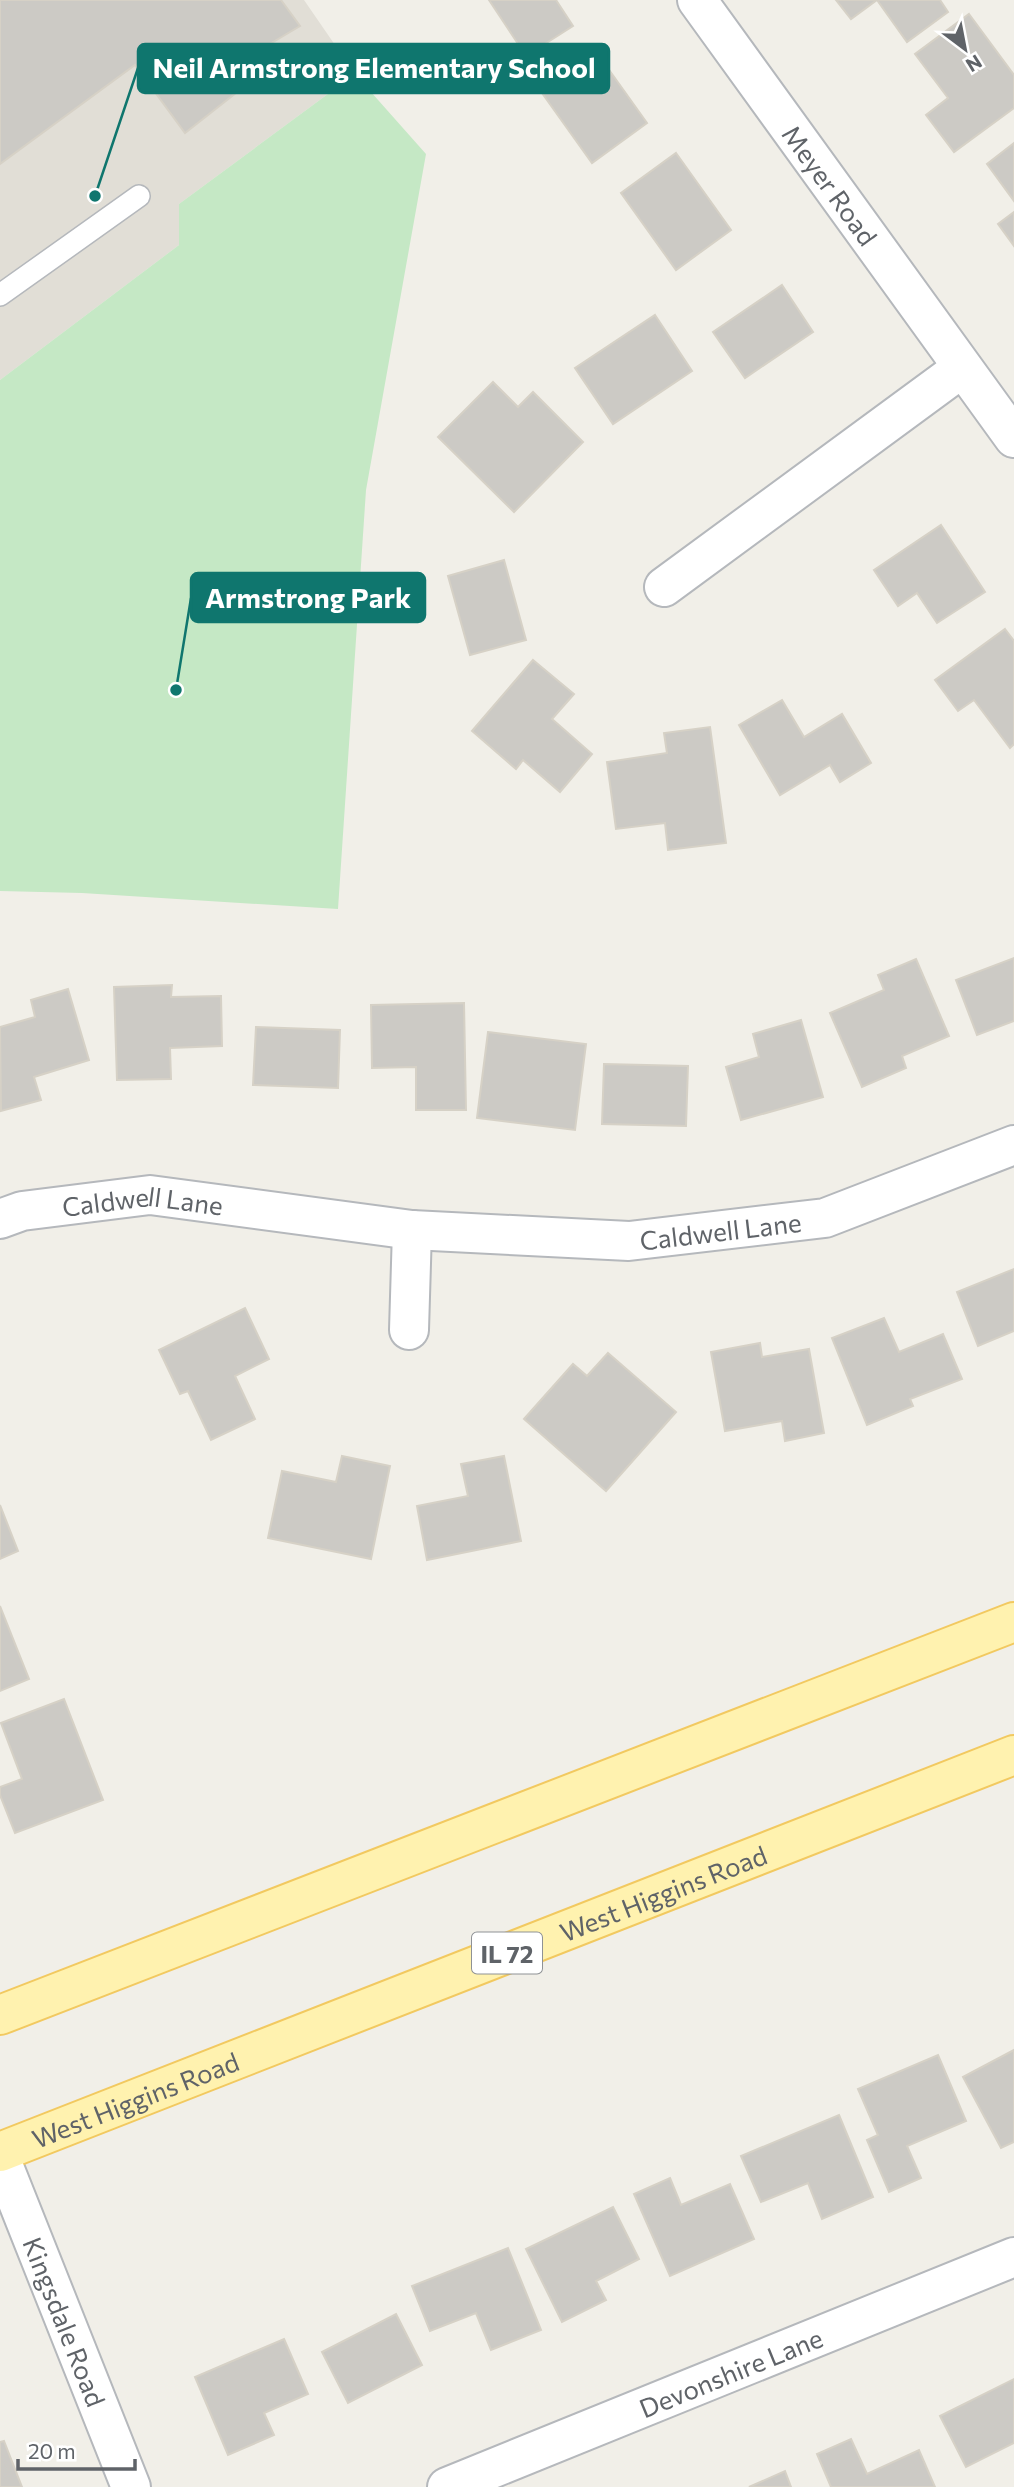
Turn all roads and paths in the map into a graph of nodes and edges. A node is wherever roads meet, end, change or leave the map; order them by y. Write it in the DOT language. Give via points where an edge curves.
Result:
graph roads {
  1 [pos="697,0"];
  2 [pos="139,195"];
  3 [pos="0,295"];
  4 [pos="962,368"];
  5 [pos="1014,438"];
  6 [pos="664,587"];
  7 [pos="1014,1145"];
  8 [pos="0,1219"];
  9 [pos="412,1230"];
  10 [pos="409,1330"];
  11 [pos="1014,1622"];
  12 [pos="1014,1755"];
  13 [pos="0,2015"];
  14 [pos="0,2154"];
  15 [pos="1014,2257"];
  16 [pos="131,2487"];
  17 [pos="447,2487"];
  1 -- 4 [label="street, Meyer Road"];
  2 -- 3 [label="lane"];
  4 -- 5 [label="street, Meyer Road"];
  4 -- 6 [label="street"];
  7 -- 9 [label="street, Caldwell Lane" via="825,1218 629,1241"];
  8 -- 9 [label="street, Caldwell Lane" via="22,1211 150,1195"];
  9 -- 10 [label="street"];
  11 -- 13 [label="main road"];
  12 -- 14 [label="main road, West Higgins Road / IL 72"];
  14 -- 16 [label="street, Kingsdale Road"];
  15 -- 17 [label="street, Devonshire Lane"];
}
